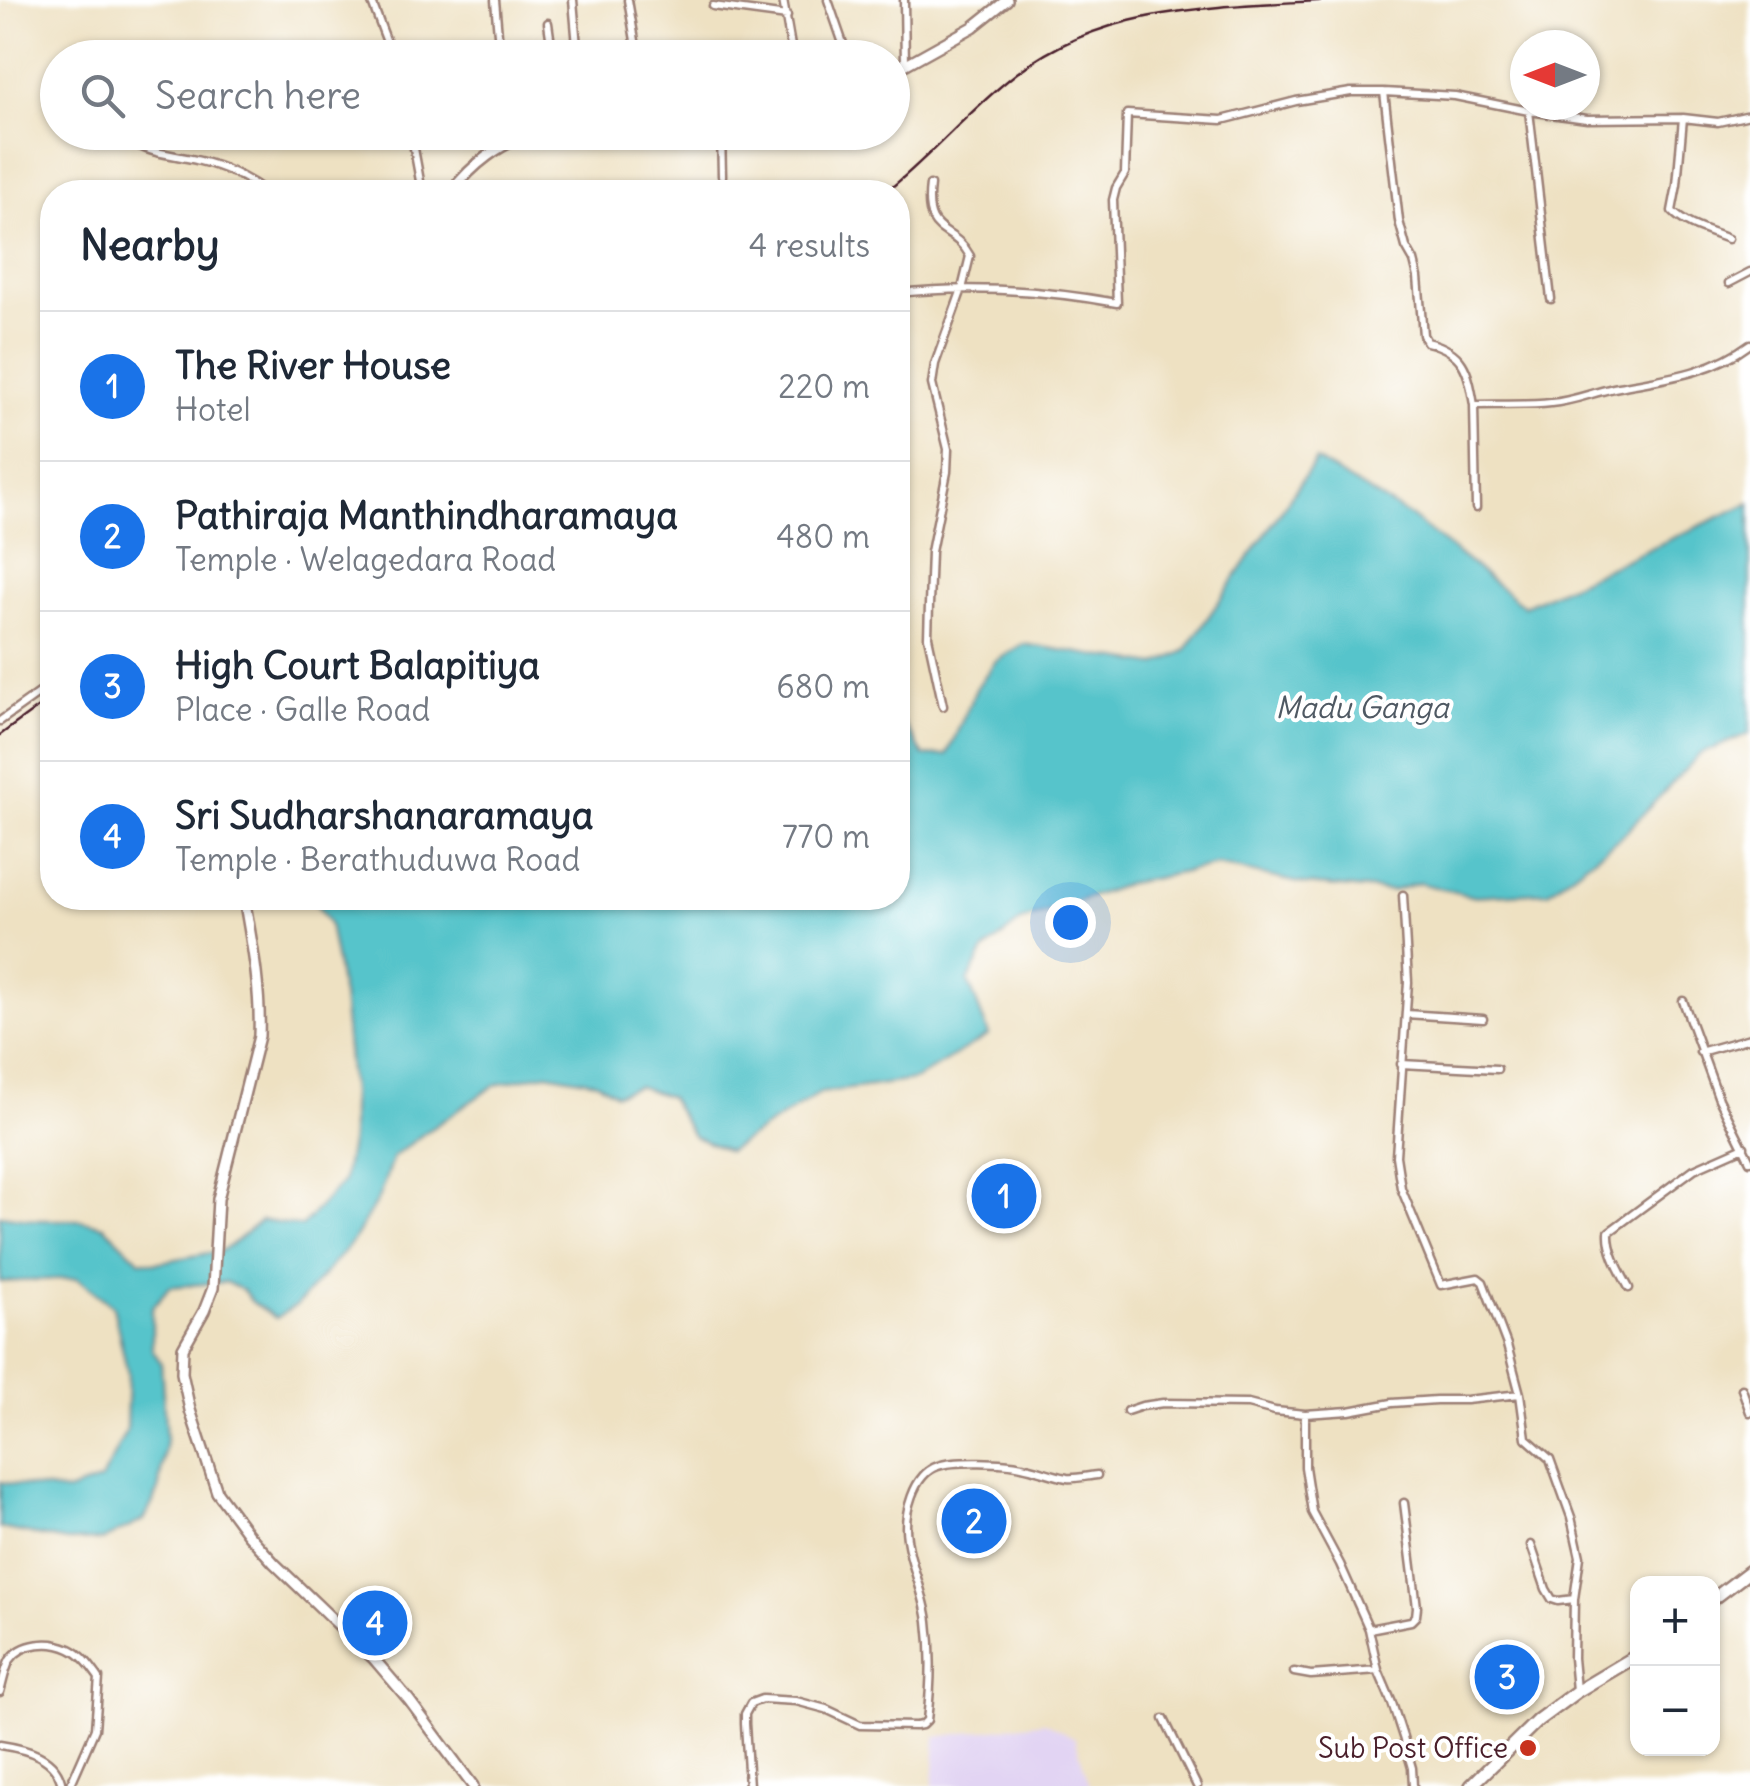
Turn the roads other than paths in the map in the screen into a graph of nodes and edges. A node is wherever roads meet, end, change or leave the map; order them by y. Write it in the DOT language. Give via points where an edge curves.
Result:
graph roads {
  1 [pos="371,0"];
  2 [pos="494,0"];
  3 [pos="573,0"];
  4 [pos="628,0"];
  5 [pos="784,0"];
  6 [pos="828,0"];
  7 [pos="904,0"];
  8 [pos="1007,0"];
  9 [pos="712,6"];
  10 [pos="787,16"];
  11 [pos="548,23"];
  12 [pos="386,40"];
  13 [pos="498,40"];
  14 [pos="550,40"];
  15 [pos="576,40"];
  16 [pos="635,40"];
  17 [pos="790,40"];
  18 [pos="842,40"];
  19 [pos="905,40"];
  20 [pos="910,63"];
  21 [pos="1384,92"];
  22 [pos="1510,107"];
  23 [pos="1750,116"];
  24 [pos="1683,118"];
  25 [pos="1600,119"];
  26 [pos="1530,120"];
  27 [pos="147,150"];
  28 [pos="414,150"];
  29 [pos="493,150"];
  30 [pos="721,150"];
  31 [pos="722,176"];
  32 [pos="248,180"];
  33 [pos="420,180"];
  34 [pos="461,180"];
  35 [pos="930,185"];
  36 [pos="1728,239"];
  37 [pos="1750,272"];
  38 [pos="1729,283"];
  39 [pos="962,289"];
  40 [pos="910,292"];
  41 [pos="1552,298"];
  42 [pos="1750,344"];
  43 [pos="1474,405"];
  44 [pos="1476,508"];
  45 [pos="40,693"];
  46 [pos="943,706"];
  47 [pos="0,722"];
  48 [pos="1403,895"];
  49 [pos="246,910"];
  50 [pos="1682,1001"];
  51 [pos="1406,1014"];
  52 [pos="1483,1019"];
  53 [pos="1750,1038"];
  54 [pos="1700,1052"];
  55 [pos="1401,1064"];
  56 [pos="1497,1069"];
  57 [pos="1744,1147"];
  58 [pos="1750,1161"];
  59 [pos="1629,1288"];
  60 [pos="1742,1389"];
  61 [pos="1520,1394"];
  62 [pos="1128,1412"];
  63 [pos="1750,1412"];
  64 [pos="1304,1414"];
  65 [pos="1097,1475"];
  66 [pos="1404,1502"];
  67 [pos="1531,1545"];
  68 [pos="1750,1572"];
  69 [pos="1720,1594"];
  70 [pos="1574,1598"];
  71 [pos="1369,1630"];
  72 [pos="1630,1660"];
  73 [pos="1378,1670"];
  74 [pos="1294,1672"];
  75 [pos="0,1692"];
  76 [pos="1576,1692"];
  77 [pos="1164,1719"];
  78 [pos="0,1745"];
  79 [pos="62,1786"];
  80 [pos="70,1786"];
  81 [pos="473,1786"];
  82 [pos="749,1786"];
  83 [pos="1197,1786"];
  84 [pos="1413,1786"];
  85 [pos="1471,1786"];
  1 -- 12 [label="street"];
  2 -- 13 [label="street"];
  3 -- 15 [label="street"];
  4 -- 16 [label="street"];
  5 -- 10 [label="street"];
  6 -- 18 [label="street"];
  7 -- 19 [label="street"];
  8 -- 20 [label="street"];
  9 -- 10 [label="street"];
  10 -- 17 [label="street"];
  11 -- 14 [label="street"];
  21 -- 22 [label="street"];
  21 -- 39 [label="street" via="1296,100 1222,120 1127,114 1125,173 1113,200 1117,303"];
  21 -- 43 [label="street" via="1399,220 1418,277 1423,335 1456,354"];
  23 -- 24 [label="street" via="1718,122"];
  24 -- 25 [label="street"];
  24 -- 36 [label="street" via="1672,211"];
  26 -- 41 [label="street"];
  27 -- 32 [label="street"];
  28 -- 33 [label="street"];
  29 -- 34 [label="street"];
  30 -- 31 [label="street"];
  35 -- 39 [label="street" via="935,222 969,251"];
  37 -- 38 [label="street"];
  39 -- 40 [label="street"];
  39 -- 46 [label="street" via="932,384 948,448 928,621"];
  42 -- 43 [label="street" via="1685,376 1548,404"];
  43 -- 44 [label="street"];
  45 -- 47 [label="street"];
  48 -- 51 [label="street"];
  49 -- 81 [label="street" via="260,1036 218,1199 214,1288 183,1348 190,1410 217,1492 274,1563 374,1659"];
  50 -- 54 [label="street"];
  51 -- 52 [label="street"];
  51 -- 55 [label="street"];
  53 -- 54 [label="street"];
  54 -- 57 [label="street"];
  55 -- 56 [label="street"];
  55 -- 61 [label="street" via="1401,1188 1441,1285 1484,1282"];
  57 -- 58 [label="street"];
  57 -- 59 [label="street" via="1694,1169 1609,1232"];
  60 -- 63 [label="street"];
  61 -- 64 [label="street"];
  61 -- 70 [label="street" via="1526,1438 1550,1458 1571,1517 1580,1557"];
  62 -- 64 [label="street" via="1164,1403 1248,1404"];
  64 -- 71 [label="street" via="1312,1512"];
  65 -- 82 [label="street" via="1071,1479 1019,1464 966,1463 937,1466 922,1476 906,1524 928,1623 927,1720 916,1726 860,1725 796,1701 751,1703 745,1714"];
  66 -- 71 [label="street" via="1416,1616"];
  67 -- 70 [label="street" via="1552,1599"];
  68 -- 69 [label="highway"];
  70 -- 76 [label="street"];
  71 -- 73 [label="street"];
  72 -- 76 [label="highway"];
  73 -- 74 [label="street"];
  73 -- 84 [label="street"];
  75 -- 80 [label="street" via="10,1661 24,1646 69,1648 86,1660 99,1678 94,1730"];
  76 -- 85 [label="highway"];
  77 -- 83 [label="street"];
  78 -- 79 [label="street" via="44,1758 59,1770"];
}
